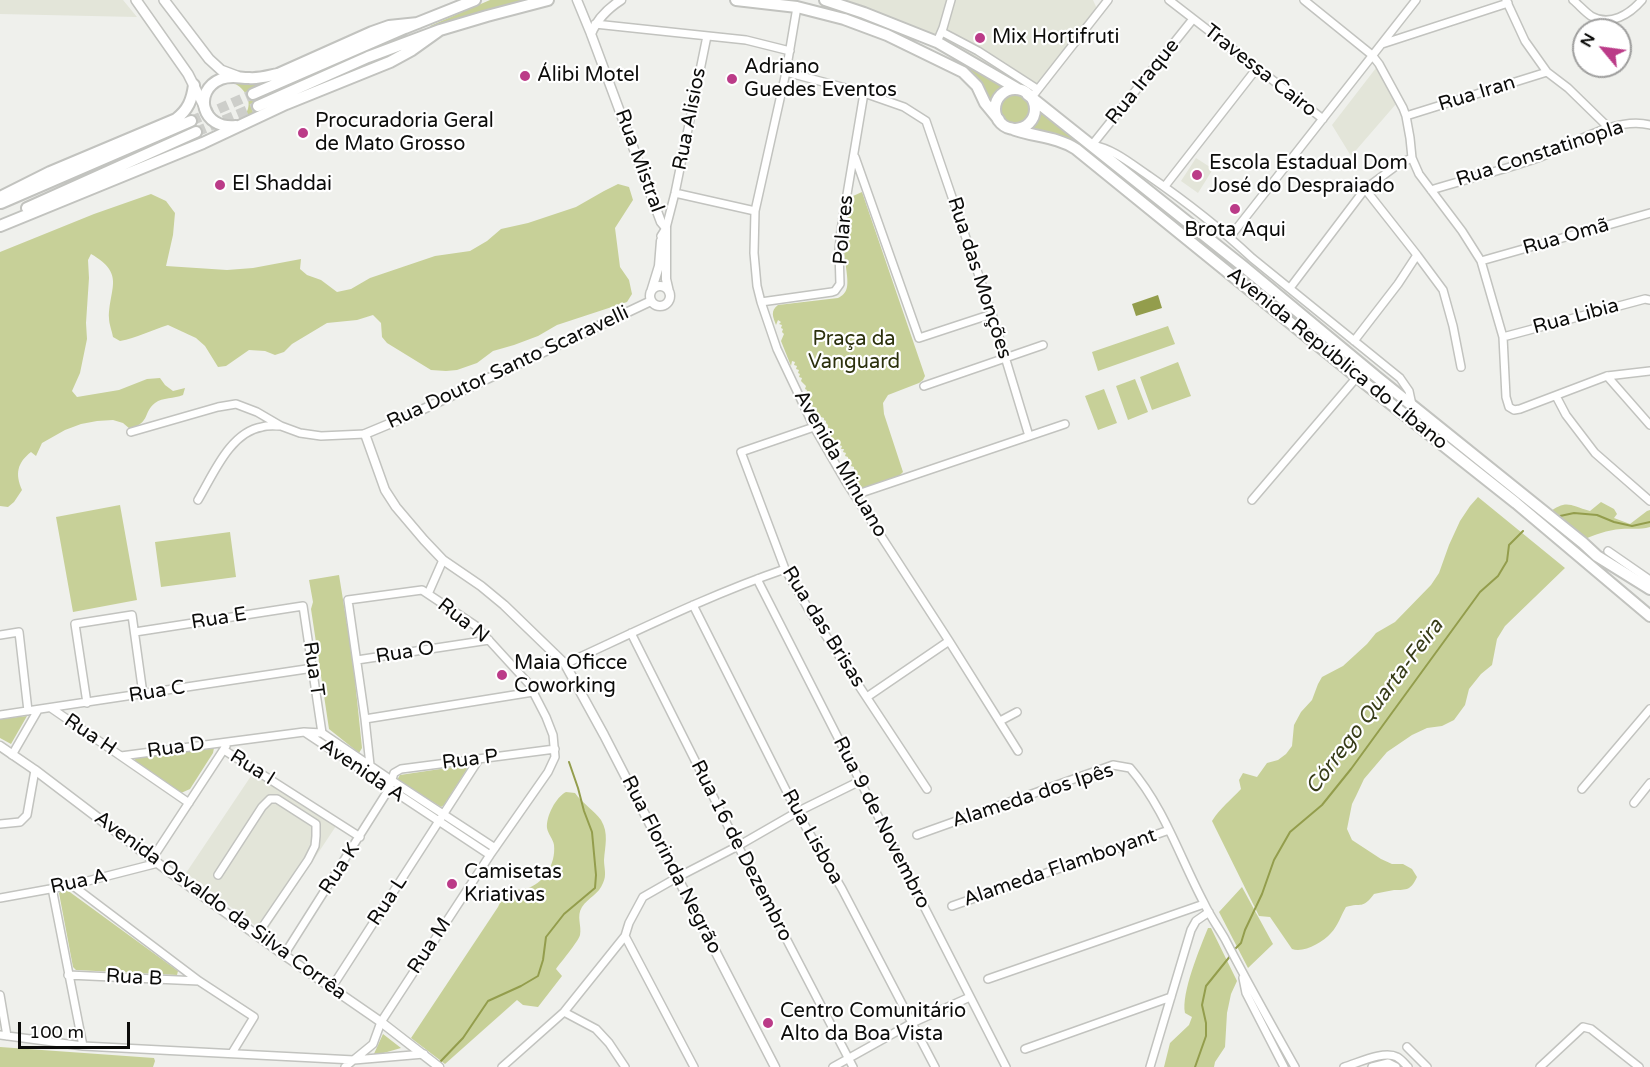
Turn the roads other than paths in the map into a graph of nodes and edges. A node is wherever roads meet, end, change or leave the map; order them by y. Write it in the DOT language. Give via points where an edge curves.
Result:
graph roads {
  1 [pos="136,0"];
  2 [pos="164,0"];
  3 [pos="475,0"];
  4 [pos="548,0"];
  5 [pos="577,0"];
  6 [pos="621,0"];
  7 [pos="736,0"];
  8 [pos="826,0"];
  9 [pos="951,0"];
  10 [pos="1108,0"];
  11 [pos="1169,0"];
  12 [pos="1416,0"];
  13 [pos="1573,0"];
  14 [pos="1642,0"];
  15 [pos="1307,1"];
  16 [pos="1507,2"];
  17 [pos="1101,3"];
  18 [pos="797,7"];
  19 [pos="1193,19"];
  20 [pos="418,23"];
  21 [pos="595,24"];
  22 [pos="591,34"];
  23 [pos="707,36"];
  24 [pos="939,37"];
  25 [pos="1382,44"];
  26 [pos="789,51"];
  27 [pos="1372,55"];
  28 [pos="1257,68"];
  29 [pos="786,72"];
  30 [pos="1547,72"];
  31 [pos="237,76"];
  32 [pos="194,85"];
  33 [pos="1029,92"];
  34 [pos="864,93"];
  35 [pos="253,94"];
  36 [pos="204,107"];
  37 [pos="1406,116"];
  38 [pos="1323,119"];
  39 [pos="999,120"];
  40 [pos="190,121"];
  41 [pos="244,125"];
  42 [pos="1650,125"];
  43 [pos="1010,128"];
  44 [pos="1609,128"];
  45 [pos="196,132"];
  46 [pos="1092,145"];
  47 [pos="855,154"];
  48 [pos="1412,158"];
  49 [pos="1165,186"];
  50 [pos="1365,189"];
  51 [pos="1431,190"];
  52 [pos="675,193"];
  53 [pos="0,197"];
  54 [pos="0,203"];
  55 [pos="755,212"];
  56 [pos="1650,213"];
  57 [pos="0,221"];
  58 [pos="0,226"];
  59 [pos="663,229"];
  60 [pos="1230,237"];
  61 [pos="1418,255"];
  62 [pos="1251,258"];
  63 [pos="1481,261"];
  64 [pos="1244,267"];
  65 [pos="1290,288"];
  66 [pos="669,292"];
  67 [pos="651,296"];
  68 [pos="1650,300"];
  69 [pos="761,302"];
  70 [pos="992,314"];
  71 [pos="1503,337"];
  72 [pos="1354,341"];
  73 [pos="1043,345"];
  74 [pos="1006,358"];
  75 [pos="1461,367"];
  76 [pos="1650,371"];
  77 [pos="1607,376"];
  78 [pos="1357,377"];
  79 [pos="924,386"];
  80 [pos="1556,396"];
  81 [pos="1413,406"];
  82 [pos="1065,424"];
  83 [pos="1650,424"];
  84 [pos="281,426"];
  85 [pos="813,427"];
  86 [pos="131,432"];
  87 [pos="365,434"];
  88 [pos="1029,436"];
  89 [pos="855,495"];
  90 [pos="198,500"];
  91 [pos="1252,500"];
  92 [pos="1650,501"];
  93 [pos="1608,551"];
  94 [pos="443,560"];
  95 [pos="785,569"];
  96 [pos="756,579"];
  97 [pos="1650,580"];
  98 [pos="1650,590"];
  99 [pos="428,594"];
  100 [pos="303,606"];
  101 [pos="693,606"];
  102 [pos="1640,609"];
  103 [pos="1650,616"];
  104 [pos="135,632"];
  105 [pos="631,633"];
  106 [pos="0,635"];
  107 [pos="489,640"];
  108 [pos="949,641"];
  109 [pos="357,660"];
  110 [pos="564,664"];
  111 [pos="313,668"];
  112 [pos="533,692"];
  113 [pos="143,694"];
  114 [pos="867,697"];
  115 [pos="87,703"];
  116 [pos="51,708"];
  117 [pos="1650,709"];
  118 [pos="38,710"];
  119 [pos="28,711"];
  120 [pos="1017,712"];
  121 [pos="0,715"];
  122 [pos="365,719"];
  123 [pos="1000,721"];
  124 [pos="304,732"];
  125 [pos="322,733"];
  126 [pos="230,740"];
  127 [pos="0,746"];
  128 [pos="555,749"];
  129 [pos="224,750"];
  130 [pos="1018,751"];
  131 [pos="12,754"];
  132 [pos="121,756"];
  133 [pos="479,759"];
  134 [pos="370,765"];
  135 [pos="35,770"];
  136 [pos="391,780"];
  137 [pos="860,781"];
  138 [pos="1650,783"];
  139 [pos="389,789"];
  140 [pos="927,789"];
  141 [pos="1582,789"];
  142 [pos="189,803"];
  143 [pos="1634,803"];
  144 [pos="797,812"];
  145 [pos="444,814"];
  146 [pos="438,822"];
  147 [pos="0,824"];
  148 [pos="1169,830"];
  149 [pos="916,835"];
  150 [pos="360,837"];
  151 [pos="738,846"];
  152 [pos="492,852"];
  153 [pos="155,861"];
  154 [pos="218,875"];
  155 [pos="678,877"];
  156 [pos="72,885"];
  157 [pos="52,888"];
  158 [pos="0,898"];
  159 [pos="1204,904"];
  160 [pos="952,906"];
  161 [pos="1209,912"];
  162 [pos="257,935"];
  163 [pos="625,936"];
  164 [pos="285,955"];
  165 [pos="68,975"];
  166 [pos="1243,975"];
  167 [pos="988,979"];
  168 [pos="200,981"];
  169 [pos="332,987"];
  170 [pos="0,995"];
  171 [pos="970,997"];
  172 [pos="1171,997"];
  173 [pos="564,1012"];
  174 [pos="381,1022"];
  175 [pos="912,1023"];
  176 [pos="4,1035"];
  177 [pos="83,1046"];
  178 [pos="1407,1047"];
  179 [pos="1025,1049"];
  180 [pos="232,1053"];
  181 [pos="424,1054"];
  182 [pos="1397,1057"];
  183 [pos="848,1058"];
  184 [pos="354,1060"];
  185 [pos="1395,1066"];
  186 [pos="345,1067"];
  187 [pos="439,1067"];
  188 [pos="502,1067"];
  189 [pos="625,1067"];
  190 [pos="694,1067"];
  191 [pos="776,1067"];
  192 [pos="833,1067"];
  193 [pos="853,1067"];
  194 [pos="934,1067"];
  195 [pos="1006,1067"];
  196 [pos="1150,1067"];
  197 [pos="1284,1067"];
  198 [pos="1294,1067"];
  199 [pos="1344,1067"];
  200 [pos="1372,1067"];
  201 [pos="1408,1067"];
  202 [pos="1427,1067"];
  203 [pos="1540,1067"];
  204 [pos="1639,1067"];
  1 -- 32 [label="main road"];
  2 -- 31 [label="main road" via="216,66"];
  3 -- 20 [label="main road"];
  4 -- 41 [label="main road" via="440,30 368,57 258,112"];
  5 -- 22 [label="street, Rua Mistral"];
  6 -- 21 [label="street"];
  7 -- 18 [label="main road, Avenida República do Líbano"];
  8 -- 24 [label="main road, Avenida República do Líbano"];
  9 -- 24 [label="street"];
  10 -- 17 [label="street"];
  11 -- 19 [label="street, Travessa Cairo"];
  12 -- 25 [label="street"];
  13 -- 14 [label="street" via="1591,16 1604,20 1630,13"];
  15 -- 27 [label="street"];
  16 -- 25 [label="street"];
  16 -- 30 [label="street" via="1525,41"];
  17 -- 33 [label="street"];
  18 -- 26 [label="street, Avenida Minuano"];
  18 -- 39 [label="main road, Avenida República do Líbano" via="887,35 953,66 975,83"];
  19 -- 28 [label="street, Travessa Cairo"];
  19 -- 46 [label="street, Rua Iraque"];
  20 -- 31 [label="main road" via="372,32 278,74 263,78"];
  20 -- 35 [label="main road"];
  21 -- 22 [label="street"];
  21 -- 23 [label="street"];
  22 -- 59 [label="street, Rua Mistral"];
  23 -- 26 [label="street" via="746,40"];
  23 -- 52 [label="street, Rua Alisios"];
  24 -- 33 [label="main road, Avenida República do Líbano"];
  24 -- 33 [label="street" via="978,51"];
  25 -- 27 [label="street"];
  26 -- 29 [label="street, Avenida Minuano"];
  27 -- 37 [label="street"];
  27 -- 38 [label="street"];
  28 -- 38 [label="street, Travessa Cairo"];
  28 -- 49 [label="street"];
  29 -- 34 [label="street"];
  29 -- 55 [label="street, Avenida Minuano"];
  30 -- 37 [label="street, Rua Iran"];
  30 -- 44 [label="street"];
  31 -- 36 [label="main road" via="211,85"];
  32 -- 36 [label="main road"];
  32 -- 53 [label="main road" via="187,108 176,118"];
  33 -- 39 [label="main road" via="1007,91 999,98"];
  33 -- 43 [label="main road" via="1034,118 1024,127"];
  33 -- 46 [label="main road, Avenida República do Líbano"];
  34 -- 47 [label="street, Polares"];
  34 -- 70 [label="street, Rua das Monções" via="904,107 926,121"];
  36 -- 41 [label="main road" via="216,123"];
  37 -- 48 [label="street"];
  38 -- 60 [label="street"];
  39 -- 43 [label="main road, Avenida República do Líbano"];
  40 -- 54 [label="main road"];
  41 -- 58 [label="main road"];
  42 -- 44 [label="street, Rua Constatinopla"];
  43 -- 78 [label="main road, Avenida República do Líbano" via="1076,149"];
  44 -- 51 [label="street, Rua Constatinopla" via="1532,160"];
  45 -- 57 [label="main road"];
  46 -- 49 [label="street, Avenida República do Líbano" via="1126,159"];
  46 -- 64 [label="main road, Avenida República do Líbano"];
  47 -- 69 [label="street, Polares" via="841,230 839,288"];
  47 -- 70 [label="street" via="919,338"];
  48 -- 50 [label="street"];
  48 -- 51 [label="street"];
  49 -- 60 [label="street, Avenida República do Líbano"];
  50 -- 61 [label="street"];
  50 -- 65 [label="street"];
  51 -- 63 [label="street"];
  52 -- 55 [label="street"];
  52 -- 59 [label="street, Rua Alisios"];
  55 -- 69 [label="street, Avenida Minuano" via="754,254"];
  56 -- 63 [label="street, Rua Omã"];
  59 -- 66 [label="street"];
  59 -- 67 [label="street"];
  60 -- 62 [label="street, Avenida República do Líbano"];
  61 -- 72 [label="street"];
  61 -- 75 [label="street" via="1443,290"];
  62 -- 64 [label="street"];
  62 -- 65 [label="street, Avenida República do Líbano"];
  63 -- 71 [label="street"];
  64 -- 81 [label="main road, Avenida República do Líbano"];
  65 -- 72 [label="street, Avenida República do Líbano"];
  66 -- 67 [label="street" via="656,288"];
  66 -- 67 [label="street" via="666,304 656,305"];
  67 -- 87 [label="street, Rua Doutor Santo Scaravelli"];
  68 -- 71 [label="street, Rua Libia"];
  69 -- 85 [label="street, Avenida Minuano" via="777,349"];
  70 -- 74 [label="street, Rua das Monções"];
  71 -- 80 [label="street" via="1509,407 1517,410"];
  72 -- 81 [label="street, Avenida República do Líbano" via="1400,378"];
  73 -- 74 [label="street"];
  74 -- 79 [label="street"];
  74 -- 88 [label="street, Rua das Monções"];
  76 -- 77 [label="street"];
  77 -- 80 [label="street"];
  77 -- 83 [label="street"];
  78 -- 91 [label="street"];
  78 -- 102 [label="main road, Avenida República do Líbano" via="1516,503"];
  80 -- 92 [label="street" via="1595,453"];
  81 -- 98 [label="main road, Avenida República do Líbano" via="1597,556"];
  82 -- 88 [label="street"];
  84 -- 86 [label="street" via="236,404"];
  84 -- 87 [label="street" via="321,436"];
  84 -- 90 [label="street" via="261,427 243,434 227,451"];
  85 -- 89 [label="street, Avenida Minuano"];
  85 -- 95 [label="street, Rua das Brisas" via="741,452"];
  87 -- 94 [label="street, Rua Florinda Negrão" via="385,490"];
  88 -- 89 [label="street"];
  89 -- 108 [label="street, Avenida Minuano"];
  93 -- 97 [label="street"];
  94 -- 99 [label="street"];
  94 -- 110 [label="street, Rua Florinda Negrão" via="504,605"];
  95 -- 96 [label="street"];
  95 -- 114 [label="street, Rua das Brisas"];
  96 -- 101 [label="street"];
  96 -- 137 [label="street, Rua 9 de Novembro"];
  98 -- 102 [label="main road" via="1641,595"];
  99 -- 107 [label="street, Rua N" via="476,626"];
  99 -- 109 [label="street, Rua N" via="422,590 348,600"];
  100 -- 104 [label="street, Rua E"];
  100 -- 111 [label="street, Rua T"];
  101 -- 105 [label="street"];
  101 -- 144 [label="street, Rua Lisboa"];
  102 -- 103 [label="main road, Avenida República do Líbano"];
  104 -- 113 [label="street"];
  104 -- 115 [label="street" via="132,615 75,624"];
  105 -- 110 [label="street"];
  105 -- 151 [label="street, Rua 16 de Dezembro"];
  106 -- 119 [label="street" via="19,632"];
  107 -- 109 [label="street, Rua O"];
  107 -- 112 [label="street, Rua N"];
  108 -- 114 [label="street"];
  108 -- 123 [label="street, Avenida Minuano"];
  109 -- 122 [label="street"];
  110 -- 155 [label="street, Rua Florinda Negrão"];
  111 -- 113 [label="street, Rua C"];
  111 -- 125 [label="street, Rua T"];
  112 -- 122 [label="street"];
  112 -- 128 [label="street, Rua N" via="553,735"];
  113 -- 115 [label="street, Rua C"];
  114 -- 140 [label="street, Rua das Brisas"];
  115 -- 116 [label="street, Rua C"];
  116 -- 118 [label="street, Rua C"];
  116 -- 132 [label="street, Rua H"];
  117 -- 141 [label="street"];
  118 -- 119 [label="street, Rua C"];
  118 -- 131 [label="street"];
  119 -- 121 [label="street, Rua C"];
  120 -- 123 [label="street"];
  122 -- 134 [label="street"];
  123 -- 130 [label="street, Avenida Minuano"];
  124 -- 125 [label="street, Avenida A"];
  124 -- 126 [label="street, Rua D"];
  124 -- 139 [label="street, Avenida A"];
  125 -- 134 [label="street, Avenida A"];
  126 -- 129 [label="street"];
  126 -- 132 [label="street, Rua D"];
  127 -- 131 [label="street, Avenida Osvaldo da Silva Corrêa"];
  128 -- 133 [label="street, Rua P"];
  128 -- 152 [label="street, Rua M" via="548,772"];
  129 -- 142 [label="street, Rua I"];
  129 -- 150 [label="street, Rua I"];
  131 -- 135 [label="street, Avenida Osvaldo da Silva Corrêa"];
  132 -- 142 [label="street, Rua H"];
  133 -- 136 [label="street, Rua P" via="401,769"];
  133 -- 145 [label="street, Rua L"];
  134 -- 136 [label="street, Avenida A"];
  135 -- 147 [label="street" via="27,815 20,822"];
  135 -- 153 [label="street, Avenida Osvaldo da Silva Corrêa"];
  136 -- 139 [label="street, Rua K"];
  136 -- 145 [label="street, Avenida A"];
  137 -- 144 [label="street"];
  137 -- 171 [label="street, Rua 9 de Novembro"];
  138 -- 143 [label="street"];
  139 -- 146 [label="street, Avenida A"];
  139 -- 150 [label="street, Rua K"];
  142 -- 153 [label="street, Rua I"];
  144 -- 151 [label="street"];
  144 -- 175 [label="street, Rua Lisboa"];
  145 -- 146 [label="street, Rua L"];
  145 -- 152 [label="street, Avenida A"];
  146 -- 152 [label="street, Avenida A"];
  146 -- 169 [label="street, Rua L"];
  148 -- 149 [label="street, Alameda dos Ipês" via="1143,783 1130,768 1113,765"];
  148 -- 159 [label="street, Alameda dos Ipês"];
  148 -- 160 [label="street, Alameda Flamboyant"];
  150 -- 164 [label="street, Rua K"];
  151 -- 155 [label="street"];
  151 -- 183 [label="street, Rua 16 de Dezembro"];
  152 -- 174 [label="street, Rua M"];
  153 -- 156 [label="street, Rua A"];
  153 -- 162 [label="street, Avenida Osvaldo da Silva Corrêa"];
  154 -- 162 [label="street" via="270,799 277,799 316,824 315,846 308,860"];
  155 -- 163 [label="street" via="643,897"];
  155 -- 191 [label="street, Rua Florinda Negrão"];
  156 -- 157 [label="street, Rua A"];
  156 -- 168 [label="street"];
  157 -- 158 [label="street, Rua A"];
  157 -- 165 [label="street"];
  159 -- 161 [label="street, Alameda dos Ipês"];
  159 -- 167 [label="street"];
  161 -- 166 [label="street, Alameda dos Ipês"];
  161 -- 172 [label="street" via="1191,930"];
  162 -- 164 [label="street, Avenida Osvaldo da Silva Corrêa"];
  163 -- 173 [label="street"];
  163 -- 190 [label="street"];
  164 -- 169 [label="street, Avenida Osvaldo da Silva Corrêa"];
  165 -- 168 [label="street, Rua B"];
  165 -- 177 [label="street"];
  166 -- 197 [label="street, Alameda dos Ipês" via="1246,993"];
  166 -- 198 [label="street, Alameda dos Ipês"];
  168 -- 180 [label="street" via="254,1017"];
  169 -- 174 [label="street, Avenida Osvaldo da Silva Corrêa"];
  170 -- 176 [label="street"];
  171 -- 175 [label="street"];
  171 -- 195 [label="street, Rua 9 de Novembro"];
  172 -- 179 [label="street"];
  172 -- 196 [label="street"];
  173 -- 188 [label="street"];
  173 -- 189 [label="street" via="596,1029"];
  174 -- 181 [label="street, Avenida Osvaldo da Silva Corrêa"];
  174 -- 184 [label="street, Rua M" via="373,1044"];
  175 -- 183 [label="street"];
  175 -- 194 [label="street, Rua Lisboa"];
  176 -- 177 [label="street"];
  177 -- 180 [label="street"];
  178 -- 202 [label="street"];
  180 -- 184 [label="street"];
  181 -- 184 [label="street"];
  181 -- 187 [label="street, Avenida Osvaldo da Silva Corrêa"];
  182 -- 185 [label="street"];
  182 -- 199 [label="street" via="1382,1055"];
  182 -- 201 [label="street"];
  183 -- 192 [label="street"];
  183 -- 193 [label="street, Rua 16 de Dezembro"];
  184 -- 186 [label="street, Rua M"];
  185 -- 200 [label="street" via="1388,1063"];
  203 -- 204 [label="street" via="1583,1027 1591,1029"];
}
